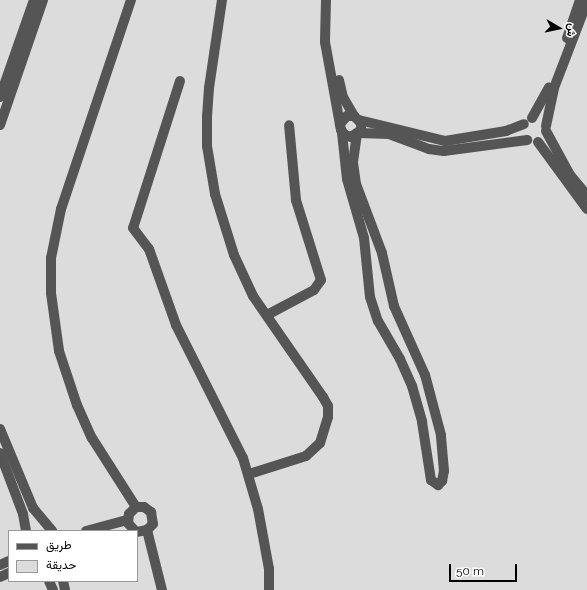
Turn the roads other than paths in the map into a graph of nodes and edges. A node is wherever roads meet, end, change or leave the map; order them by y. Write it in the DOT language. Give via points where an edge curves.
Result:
graph roads {
  1 [pos="34,0"];
  2 [pos="43,0"];
  3 [pos="132,0"];
  4 [pos="222,0"];
  5 [pos="326,0"];
  6 [pos="333,0"];
  7 [pos="580,0"];
  8 [pos="587,2"];
  9 [pos="555,78"];
  10 [pos="180,81"];
  11 [pos="0,96"];
  12 [pos="357,118"];
  13 [pos="528,121"];
  14 [pos="0,125"];
  15 [pos="289,125"];
  16 [pos="341,129"];
  17 [pos="546,129"];
  18 [pos="358,134"];
  19 [pos="527,140"];
  20 [pos="538,142"];
  21 [pos="584,195"];
  22 [pos="587,209"];
  23 [pos="267,315"];
  24 [pos="0,429"];
  25 [pos="0,453"];
  26 [pos="249,474"];
  27 [pos="136,507"];
  28 [pos="127,520"];
  29 [pos="26,530"];
  30 [pos="51,530"];
  31 [pos="90,530"];
  32 [pos="135,530"];
  33 [pos="147,530"];
  34 [pos="138,531"];
  35 [pos="162,590"];
  36 [pos="268,590"];
  1 -- 11 [label="street"];
  2 -- 14 [label="street"];
  3 -- 27 [label="street" via="61,209 50,274 56,332 70,388 92,438"];
  4 -- 23 [label="street" via="209,88 207,146 215,194 226,233 253,296"];
  5 -- 16 [label="street" via="325,42"];
  6 -- 12 [label="street" via="331,34 334,60 344,97"];
  7 -- 9 [label="street"];
  8 -- 9 [label="street"];
  9 -- 13 [label="street"];
  9 -- 17 [label="street"];
  10 -- 26 [label="street" via="132,228 149,249 176,325 229,428"];
  12 -- 13 [label="street" via="445,141 506,131"];
  12 -- 16 [label="street" via="344,118"];
  12 -- 18 [label="street" via="361,127"];
  13 -- 17 [label="street" via="542,121"];
  13 -- 19 [label="street" via="522,131"];
  15 -- 23 [label="street" via="296,200 321,280 314,290"];
  16 -- 18 [label="street" via="351,137"];
  16 -- 18 [label="street" via="345,167 366,248 370,297 378,321 412,386 422,422 431,480 438,485 442,481 444,462 440,428 425,375 394,306 385,263 356,184 353,162"];
  17 -- 20 [label="street" via="544,138"];
  17 -- 21 [label="street" via="567,171"];
  18 -- 19 [label="street" via="389,134 422,147 444,151"];
  19 -- 20 [label="street"];
  20 -- 21 [label="street"];
  21 -- 22 [label="street"];
  23 -- 26 [label="street" via="328,406 328,426 320,443 306,456"];
  24 -- 30 [label="street" via="30,502"];
  25 -- 29 [label="street" via="23,514"];
  26 -- 36 [label="street" via="269,569"];
  27 -- 28 [label="street"];
  27 -- 33 [label="street" via="144,507 151,512 152,524"];
  28 -- 31 [label="street"];
  28 -- 32 [label="street"];
  33 -- 34 [label="street"];
  33 -- 35 [label="street"];
}
